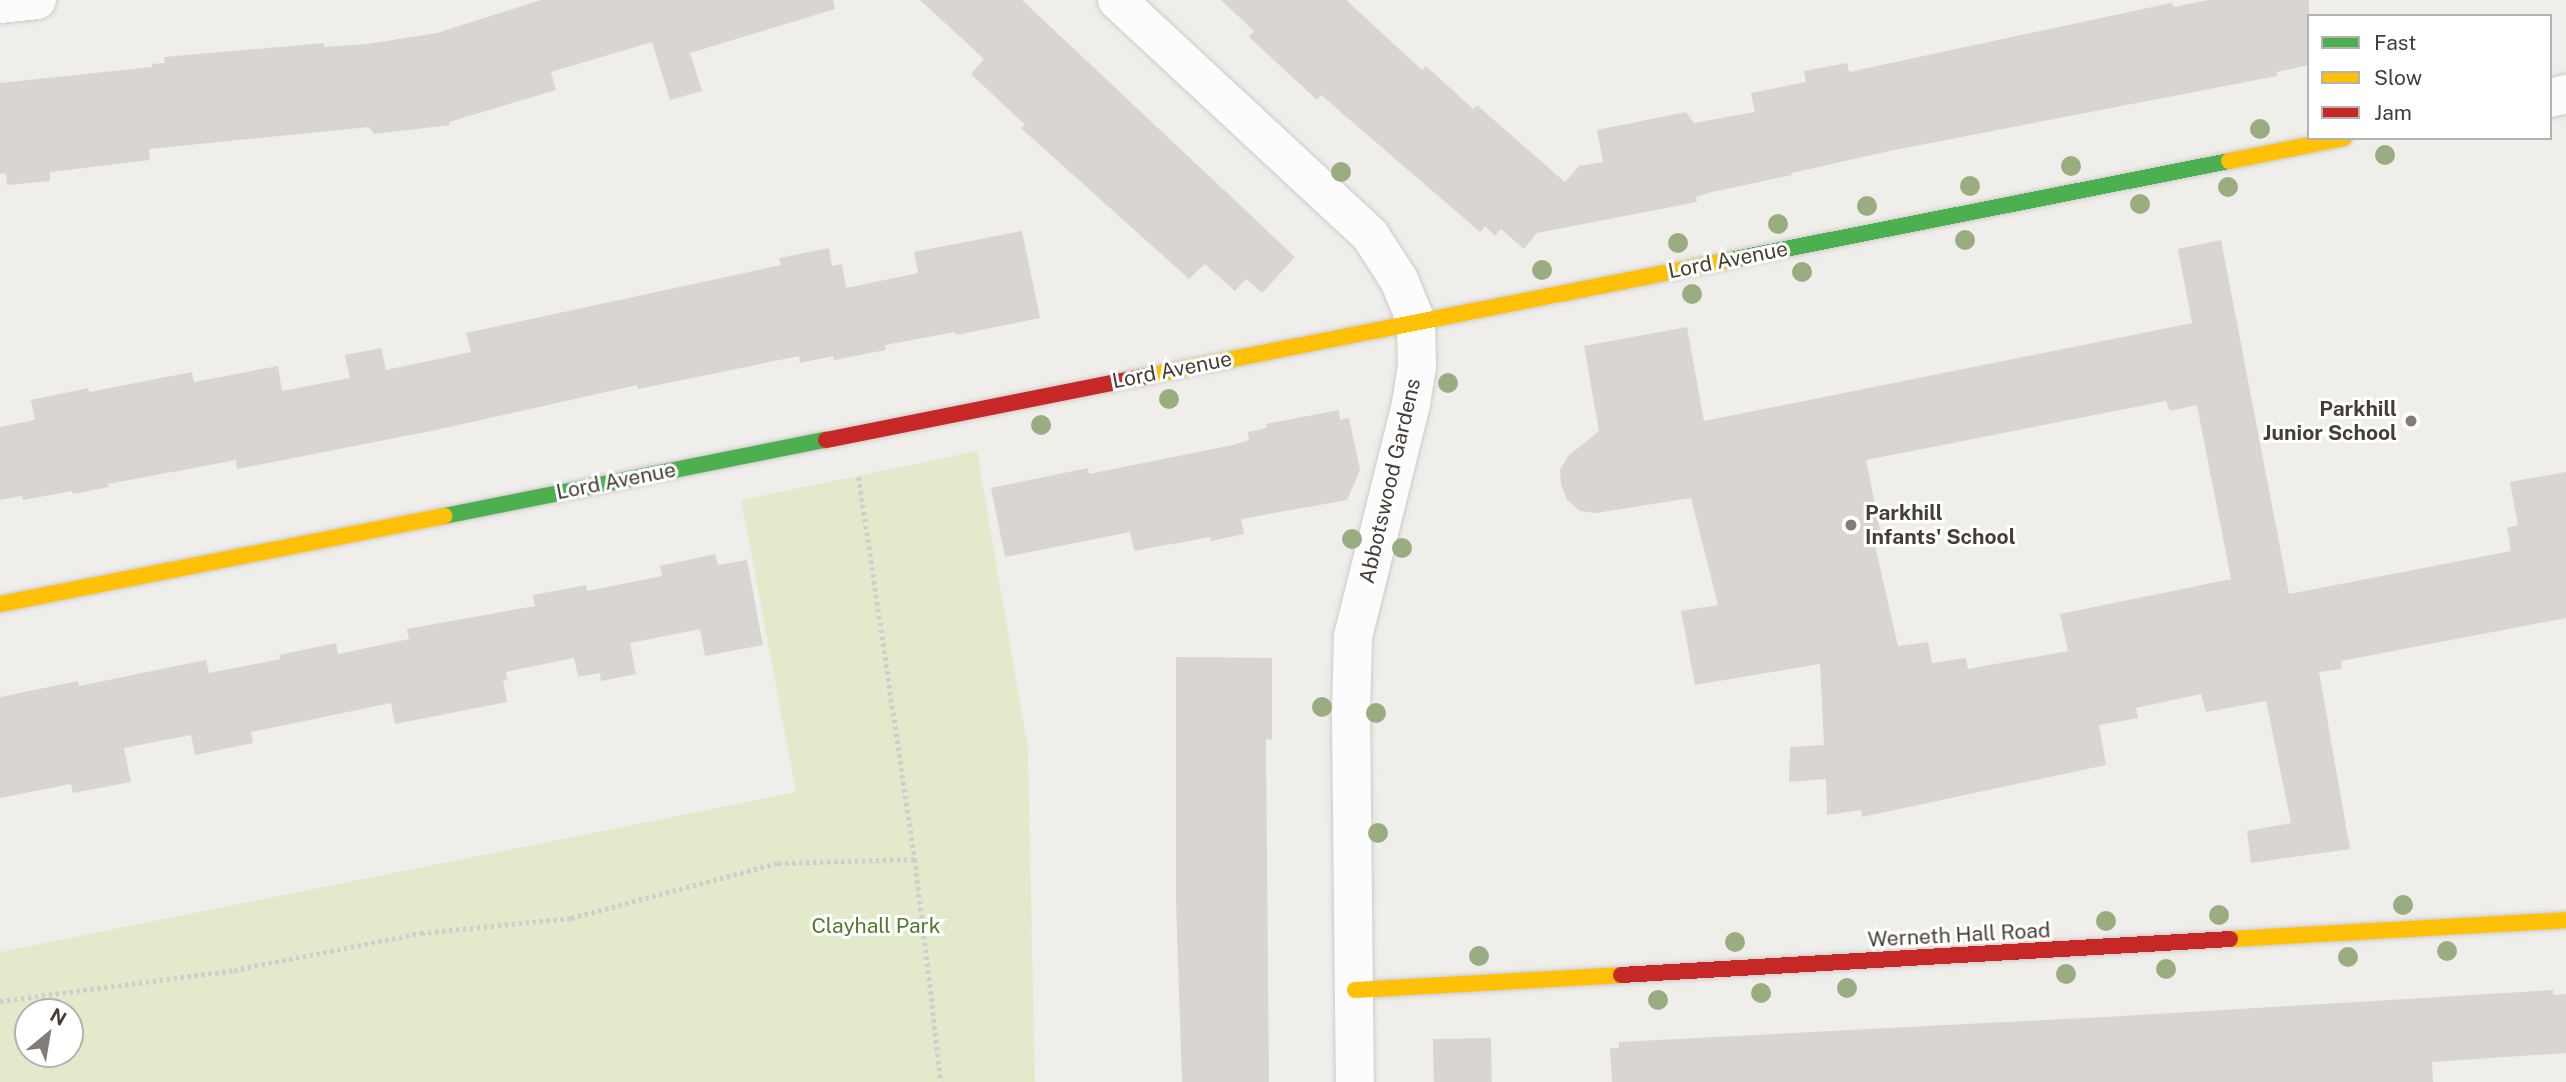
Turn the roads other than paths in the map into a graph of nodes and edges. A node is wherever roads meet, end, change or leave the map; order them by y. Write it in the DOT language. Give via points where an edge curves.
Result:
graph roads {
  1 [pos="37,0"];
  2 [pos="1117,0"];
  3 [pos="0,4"];
  4 [pos="2334,140"];
  5 [pos="1416,321"];
  6 [pos="0,604"];
  7 [pos="2566,920"];
  8 [pos="1355,990"];
  9 [pos="1355,1082"];
  1 -- 3 [label="street"];
  2 -- 5 [label="street, Abbotswood Gardens" via="1370,235 1399,280"];
  4 -- 5 [label="street, Lord Avenue"];
  5 -- 6 [label="street, Lord Avenue"];
  5 -- 8 [label="street, Abbotswood Gardens" via="1417,366 1411,404 1353,636"];
  7 -- 8 [label="street, Werneth Hall Road"];
  8 -- 9 [label="street, Abbotswood Gardens"];
}
